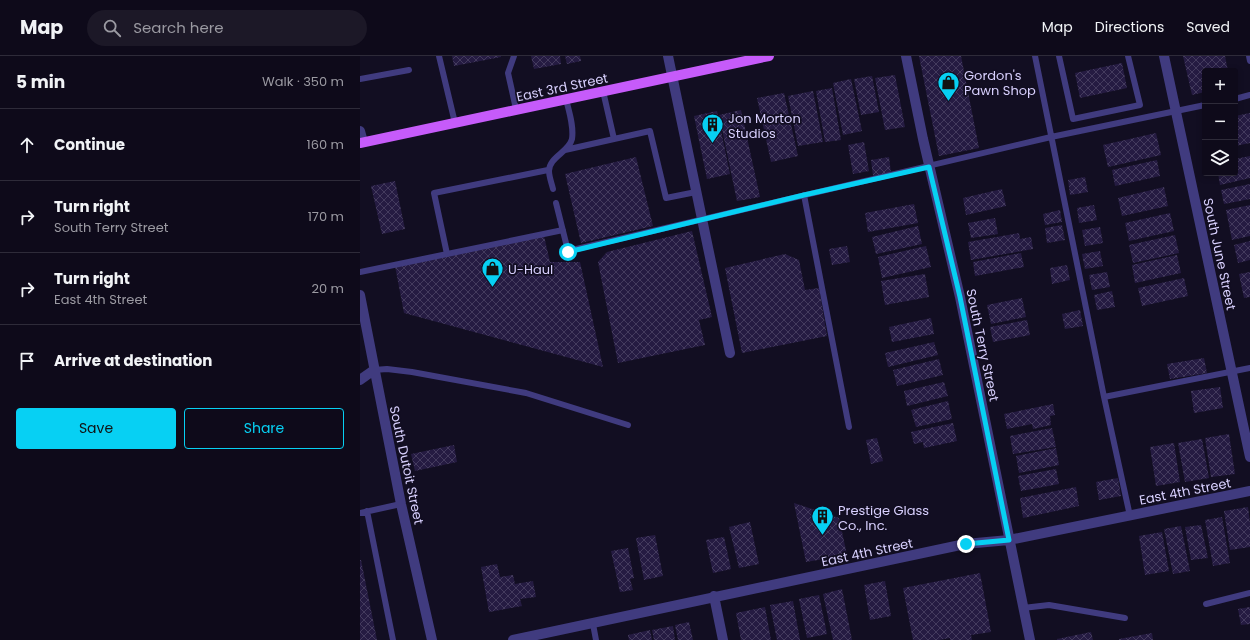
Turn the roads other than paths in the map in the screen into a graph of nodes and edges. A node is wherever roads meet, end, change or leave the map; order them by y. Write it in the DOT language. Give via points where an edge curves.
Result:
graph roads {
  1 [pos="439,56"];
  2 [pos="514,56"];
  3 [pos="668,56"];
  4 [pos="769,56"];
  5 [pos="906,56"];
  6 [pos="1035,56"];
  7 [pos="1059,56"];
  8 [pos="1128,56"];
  9 [pos="1164,56"];
  10 [pos="1249,56"];
  11 [pos="1250,61"];
  12 [pos="409,70"];
  13 [pos="672,77"];
  14 [pos="360,79"];
  15 [pos="603,91"];
  16 [pos="1250,95"];
  17 [pos="1238,98"];
  18 [pos="566,99"];
  19 [pos="1140,105"];
  20 [pos="1202,107"];
  21 [pos="516,109"];
  22 [pos="1176,112"];
  23 [pos="1073,119"];
  24 [pos="1143,119"];
  25 [pos="455,123"];
  26 [pos="360,131"];
  27 [pos="1076,132"];
  28 [pos="1051,137"];
  29 [pos="614,139"];
  30 [pos="361,142"];
  31 [pos="565,150"];
  32 [pos="929,167"];
  33 [pos="548,170"];
  34 [pos="553,189"];
  35 [pos="696,192"];
  36 [pos="804,195"];
  37 [pos="556,203"];
  38 [pos="703,219"];
  39 [pos="563,230"];
  40 [pos="447,254"];
  41 [pos="360,272"];
  42 [pos="360,296"];
  43 [pos="730,352"];
  44 [pos="1250,368"];
  45 [pos="374,370"];
  46 [pos="1232,372"];
  47 [pos="360,380"];
  48 [pos="1104,397"];
  49 [pos="628,425"];
  50 [pos="849,427"];
  51 [pos="1250,457"];
  52 [pos="1250,491"];
  53 [pos="401,504"];
  54 [pos="367,511"];
  55 [pos="360,513"];
  56 [pos="1130,516"];
  57 [pos="1009,540"];
  58 [pos="1250,593"];
  59 [pos="714,596"];
  60 [pos="1206,604"];
  61 [pos="1023,608"];
  62 [pos="1125,618"];
  63 [pos="593,624"];
  64 [pos="393,640"];
  65 [pos="432,640"];
  66 [pos="513,640"];
  67 [pos="596,640"];
  68 [pos="723,640"];
  69 [pos="1030,640"];
  1 -- 25 [label="lane"];
  2 -- 21 [label="lane" via="508,73"];
  3 -- 13 [label="street"];
  4 -- 13 [label="main road, East 3rd Street"];
  5 -- 32 [label="street, South Terry Street"];
  6 -- 28 [label="lane"];
  7 -- 23 [label="lane"];
  8 -- 19 [label="lane"];
  9 -- 22 [label="street, South June Street"];
  10 -- 11 [label="lane"];
  12 -- 14 [label="lane"];
  13 -- 15 [label="main road, East 3rd Street"];
  13 -- 35 [label="street"];
  15 -- 18 [label="main road, East 3rd Street"];
  15 -- 29 [label="lane"];
  16 -- 17 [label="lane"];
  18 -- 21 [label="main road, East 3rd Street"];
  18 -- 31 [label="lane" via="572,128 571,140"];
  19 -- 23 [label="lane"];
  19 -- 24 [label="lane"];
  20 -- 22 [label="lane"];
  21 -- 25 [label="main road, East 3rd Street"];
  22 -- 24 [label="lane"];
  22 -- 46 [label="street, South June Street"];
  23 -- 27 [label="lane"];
  24 -- 27 [label="lane"];
  25 -- 30 [label="main road, East 3rd Street"];
  26 -- 30 [label="street"];
  27 -- 28 [label="lane"];
  28 -- 32 [label="lane"];
  28 -- 48 [label="lane"];
  29 -- 31 [label="lane"];
  29 -- 35 [label="lane" via="650,131 666,198"];
  31 -- 33 [label="lane" via="553,161"];
  32 -- 36 [label="lane"];
  32 -- 57 [label="street, South Terry Street" via="960,297"];
  33 -- 34 [label="lane"];
  33 -- 40 [label="lane" via="434,193"];
  35 -- 38 [label="street"];
  36 -- 38 [label="lane"];
  36 -- 50 [label="lane"];
  37 -- 39 [label="lane"];
  38 -- 39 [label="lane" via="568,252"];
  38 -- 43 [label="street"];
  39 -- 40 [label="lane"];
  40 -- 41 [label="lane"];
  42 -- 45 [label="street, South Dutoit Street"];
  44 -- 46 [label="lane"];
  45 -- 47 [label="street"];
  45 -- 49 [label="lane" via="412,372 519,391"];
  45 -- 53 [label="street, South Dutoit Street"];
  46 -- 48 [label="lane"];
  46 -- 51 [label="street, South June Street"];
  48 -- 56 [label="lane"];
  52 -- 56 [label="street, East 4th Street"];
  53 -- 54 [label="lane"];
  53 -- 65 [label="street, South Dutoit Street"];
  54 -- 55 [label="lane"];
  54 -- 64 [label="lane"];
  56 -- 57 [label="street, East 4th Street"];
  57 -- 59 [label="street, East 4th Street" via="966,544"];
  57 -- 61 [label="street, South Terry Street"];
  58 -- 60 [label="lane"];
  59 -- 63 [label="street, East 4th Street"];
  59 -- 68 [label="street"];
  61 -- 62 [label="lane" via="1049,605"];
  61 -- 69 [label="street, South Terry Street"];
  63 -- 66 [label="street, East 4th Street"];
  63 -- 67 [label="lane"];
}
